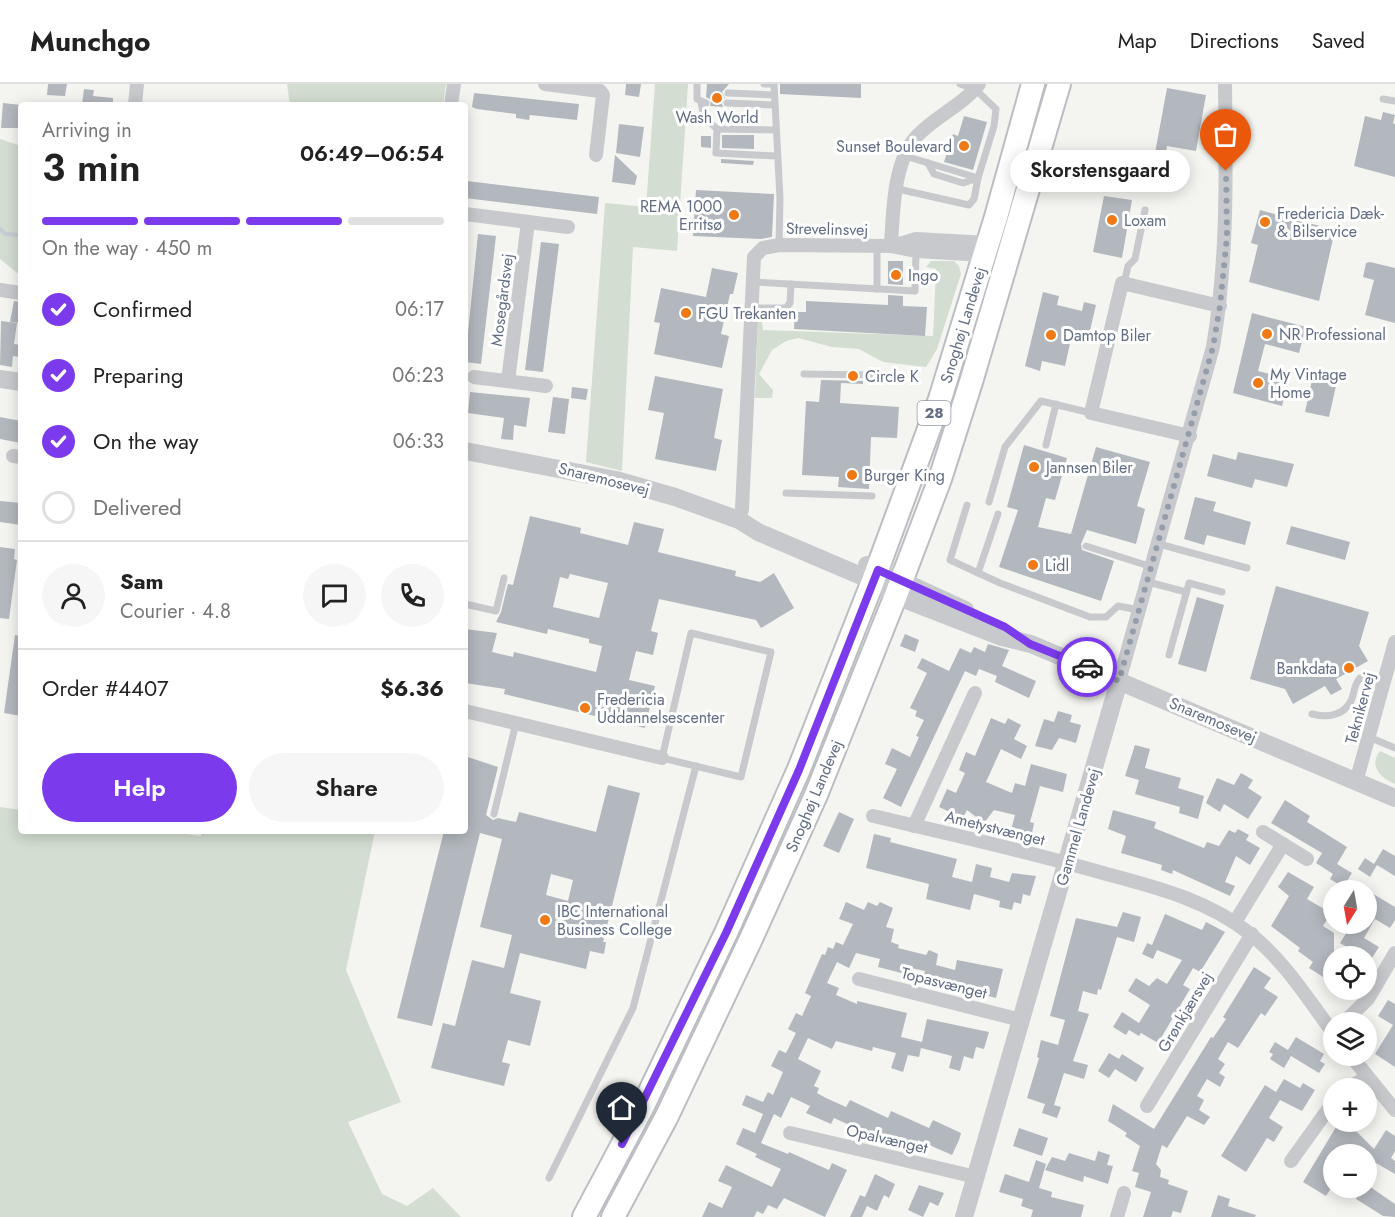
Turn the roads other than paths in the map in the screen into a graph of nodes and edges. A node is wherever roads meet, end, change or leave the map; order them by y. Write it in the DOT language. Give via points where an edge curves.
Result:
graph roads {
  1 [pos="137,84"];
  2 [pos="454,84"];
  3 [pos="544,84"];
  4 [pos="764,84"];
  5 [pos="774,84"];
  6 [pos="960,84"];
  7 [pos="1033,84"];
  8 [pos="1059,84"];
  9 [pos="1225,84"];
  10 [pos="977,87"];
  11 [pos="697,88"];
  12 [pos="707,92"];
  13 [pos="728,93"];
  14 [pos="774,95"];
  15 [pos="1383,99"];
  16 [pos="1395,101"];
  17 [pos="135,102"];
  18 [pos="451,102"];
  19 [pos="727,104"];
  20 [pos="773,105"];
  21 [pos="717,129"];
  22 [pos="775,130"];
  23 [pos="596,155"];
  24 [pos="776,156"];
  25 [pos="905,156"];
  26 [pos="978,178"];
  27 [pos="898,189"];
  28 [pos="1145,210"];
  29 [pos="468,214"];
  30 [pos="528,222"];
  31 [pos="568,227"];
  32 [pos="779,245"];
  33 [pos="877,246"];
  34 [pos="891,246"];
  35 [pos="995,250"];
  36 [pos="916,251"];
  37 [pos="753,282"];
  38 [pos="791,284"];
  39 [pos="1124,284"];
  40 [pos="877,289"];
  41 [pos="0,290"];
  42 [pos="18,293"];
  43 [pos="1220,306"];
  44 [pos="752,308"];
  45 [pos="804,374"];
  46 [pos="871,375"];
  47 [pos="474,377"];
  48 [pos="0,379"];
  49 [pos="508,381"];
  50 [pos="18,382"];
  51 [pos="546,386"];
  52 [pos="1056,404"];
  53 [pos="1091,413"];
  54 [pos="1190,436"];
  55 [pos="1046,445"];
  56 [pos="468,452"];
  57 [pos="786,493"];
  58 [pos="872,496"];
  59 [pos="989,502"];
  60 [pos="967,505"];
  61 [pos="998,514"];
  62 [pos="739,520"];
  63 [pos="1159,544"];
  64 [pos="1086,546"];
  65 [pos="1152,567"];
  66 [pos="1247,568"];
  67 [pos="978,573"];
  68 [pos="504,578"];
  69 [pos="887,582"];
  70 [pos="1148,582"];
  71 [pos="1186,592"];
  72 [pos="1222,592"];
  73 [pos="468,605"];
  74 [pos="1139,610"];
  75 [pos="1395,642"];
  76 [pos="1169,655"];
  77 [pos="1119,681"];
  78 [pos="1384,683"];
  79 [pos="975,693"];
  80 [pos="468,712"];
  81 [pos="1312,714"];
  82 [pos="516,723"];
  83 [pos="1369,737"];
  84 [pos="1395,748"];
  85 [pos="662,758"];
  86 [pos="696,766"];
  87 [pos="1356,782"];
  88 [pos="1395,798"];
  89 [pos="494,814"];
  90 [pos="873,816"];
  91 [pos="914,826"];
  92 [pos="1263,832"];
  93 [pos="1282,844"];
  94 [pos="1307,859"];
  95 [pos="1067,863"];
  96 [pos="1235,922"];
  97 [pos="1252,934"];
  98 [pos="1395,953"];
  99 [pos="859,979"];
  100 [pos="1354,1012"];
  101 [pos="1323,1014"];
  102 [pos="1021,1020"];
  103 [pos="1358,1066"];
  104 [pos="1366,1077"];
  105 [pos="1147,1106"];
  106 [pos="1395,1110"];
  107 [pos="1323,1116"];
  108 [pos="790,1133"];
  109 [pos="1291,1161"];
  110 [pos="976,1177"];
  111 [pos="549,1178"];
  112 [pos="1124,1193"];
  113 [pos="584,1217"];
  114 [pos="613,1217"];
  115 [pos="964,1217"];
  116 [pos="1117,1217"];
  1 -- 17 [label="street"];
  2 -- 18 [label="street"];
  3 -- 23 [label="street" via="600,91 603,95"];
  4 -- 5 [label="lane"];
  5 -- 14 [label="lane"];
  6 -- 10 [label="lane"];
  7 -- 35 [label="main road, Snoghøj Landevej / 28"];
  8 -- 35 [label="main road, Snoghøj Landevej / 28"];
  9 -- 43 [label="street, Gammel Landevej" via="1227,236"];
  10 -- 25 [label="street, Strevelinsvej" via="917,136"];
  10 -- 26 [label="lane" via="996,114"];
  11 -- 12 [label="lane"];
  11 -- 21 [label="lane" via="697,99 704,102 704,117"];
  13 -- 14 [label="lane"];
  14 -- 20 [label="lane"];
  15 -- 16 [label="lane"];
  19 -- 20 [label="lane"];
  20 -- 22 [label="lane"];
  21 -- 22 [label="lane"];
  21 -- 24 [label="lane" via="716,153"];
  22 -- 24 [label="lane"];
  24 -- 32 [label="lane"];
  25 -- 26 [label="lane"];
  25 -- 27 [label="street, Strevelinsvej"];
  26 -- 27 [label="lane" via="969,205"];
  27 -- 34 [label="street, Strevelinsvej"];
  28 -- 39 [label="lane" via="1136,259 1128,266"];
  29 -- 30 [label="street"];
  30 -- 31 [label="street"];
  30 -- 49 [label="street, Mosegårdsvej"];
  32 -- 33 [label="street, Strevelinsvej"];
  32 -- 37 [label="street, Strevelinsvej" via="763,248 754,257"];
  33 -- 34 [label="street, Strevelinsvej"];
  33 -- 40 [label="lane"];
  34 -- 35 [label="street, Strevelinsvej" via="916,239"];
  34 -- 36 [label="street, Strevelinsvej"];
  35 -- 36 [label="street, Strevelinsvej"];
  35 -- 69 [label="main road, Snoghøj Landevej / 28" via="939,399"];
  35 -- 69 [label="main road, Snoghøj Landevej / 28" via="972,342 971,382 936,490"];
  36 -- 40 [label="lane" via="915,291"];
  37 -- 38 [label="lane"];
  37 -- 44 [label="street"];
  38 -- 40 [label="lane"];
  38 -- 44 [label="lane" via="786,308"];
  39 -- 43 [label="street"];
  39 -- 53 [label="street"];
  41 -- 42 [label="street"];
  43 -- 54 [label="street, Gammel Landevej"];
  44 -- 62 [label="street"];
  45 -- 46 [label="lane"];
  47 -- 49 [label="street"];
  48 -- 50 [label="street"];
  49 -- 51 [label="street"];
  52 -- 53 [label="lane"];
  52 -- 55 [label="lane"];
  52 -- 59 [label="lane" via="1041,401 1005,447"];
  53 -- 54 [label="street"];
  54 -- 63 [label="street, Gammel Landevej"];
  56 -- 62 [label="street, Snaremosevej" via="616,480"];
  57 -- 58 [label="lane"];
  60 -- 67 [label="lane" via="950,560"];
  61 -- 67 [label="lane"];
  62 -- 69 [label="street, Snaremosevej" via="754,521"];
  63 -- 65 [label="street, Gammel Landevej"];
  63 -- 66 [label="lane"];
  64 -- 65 [label="lane"];
  65 -- 70 [label="street, Gammel Landevej"];
  67 -- 74 [label="lane" via="1090,617 1106,617 1118,606"];
  68 -- 73 [label="lane" via="496,611"];
  69 -- 77 [label="street, Snaremosevej" via="1002,637 1030,644"];
  69 -- 113 [label="main road, Snoghøj Landevej / 28" via="731,922 642,1108"];
  69 -- 114 [label="main road, Snoghøj Landevej / 28" via="816,795 667,1116"];
  70 -- 71 [label="lane"];
  70 -- 74 [label="street, Gammel Landevej"];
  71 -- 72 [label="lane" via="1189,583"];
  71 -- 76 [label="lane"];
  74 -- 77 [label="street, Gammel Landevej"];
  75 -- 78 [label="street, Teknikervej"];
  77 -- 87 [label="street, Snaremosevej"];
  77 -- 95 [label="street, Gammel Landevej"];
  78 -- 81 [label="lane" via="1360,678 1353,686 1351,700 1340,713 1324,718"];
  78 -- 83 [label="street, Teknikervej"];
  79 -- 91 [label="street, Ametystvænget"];
  80 -- 82 [label="street"];
  82 -- 85 [label="street"];
  82 -- 89 [label="lane"];
  83 -- 84 [label="lane"];
  83 -- 87 [label="street, Teknikervej"];
  85 -- 86 [label="lane"];
  85 -- 86 [label="lane" via="691,633 771,652 741,777"];
  86 -- 111 [label="lane" via="633,1008"];
  87 -- 88 [label="street, Snaremosevej"];
  90 -- 91 [label="street, Ametystvænget"];
  91 -- 95 [label="street, Ametystvænget"];
  92 -- 93 [label="street"];
  93 -- 94 [label="street"];
  93 -- 96 [label="street"];
  95 -- 96 [label="street" via="1175,893"];
  95 -- 102 [label="street, Gammel Landevej"];
  96 -- 97 [label="street"];
  97 -- 101 [label="street" via="1284,965"];
  97 -- 105 [label="street, Grønkjærsvej"];
  98 -- 100 [label="street" via="1368,999"];
  99 -- 102 [label="street, Topasvænget"];
  102 -- 110 [label="street, Gammel Landevej"];
  103 -- 104 [label="street"];
  104 -- 106 [label="street"];
  107 -- 109 [label="street"];
  108 -- 110 [label="street, Opalvænget"];
  110 -- 115 [label="street, Gammel Landevej"];
  112 -- 116 [label="street"];
}
